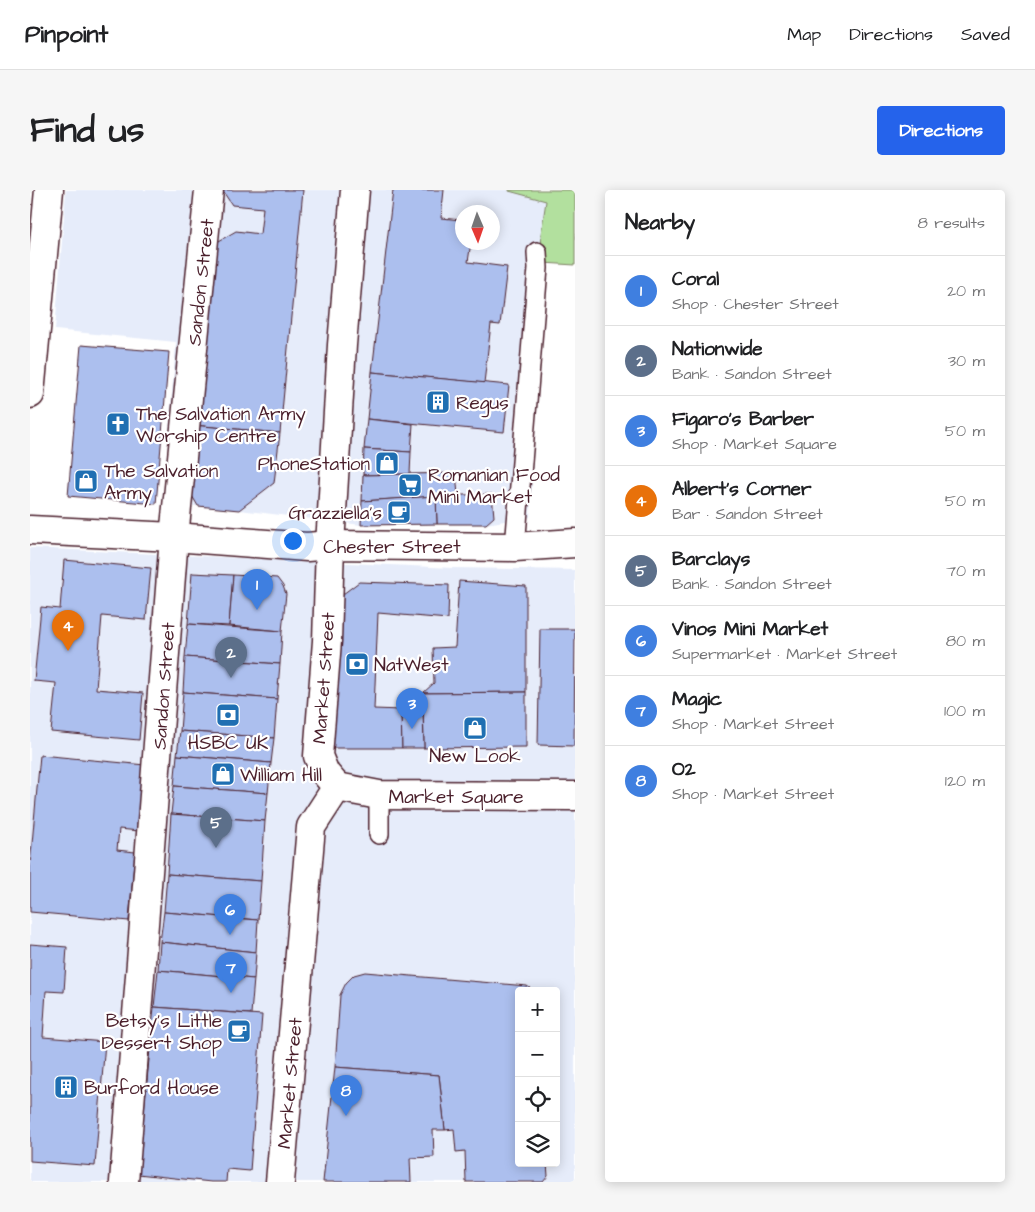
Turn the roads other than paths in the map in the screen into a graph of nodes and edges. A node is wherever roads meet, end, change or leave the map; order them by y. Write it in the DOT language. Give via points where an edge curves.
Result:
graph roads {
  1 [pos="49,190"];
  2 [pos="209,190"];
  3 [pos="355,190"];
  4 [pos="537,252"];
  5 [pos="30,394"];
  6 [pos="30,530"];
  7 [pos="174,537"];
  8 [pos="575,543"];
  9 [pos="330,545"];
  10 [pos="515,546"];
  11 [pos="337,787"];
  12 [pos="379,795"];
  13 [pos="575,796"];
  14 [pos="379,834"];
  15 [pos="124,1182"];
  16 [pos="280,1182"];
  1 -- 5 [label="street"];
  2 -- 7 [label="street, Sandon Street"];
  3 -- 9 [label="street, Market Street"];
  4 -- 10 [label="lane"];
  6 -- 7 [label="street, Chester Street"];
  7 -- 9 [label="street, Chester Street" via="307,548"];
  7 -- 15 [label="street, Sandon Street"];
  8 -- 10 [label="street, Chester Street"];
  9 -- 10 [label="street, Chester Street"];
  9 -- 11 [label="street, Market Street" via="328,641 318,756 325,773"];
  11 -- 12 [label="street, Market Square"];
  11 -- 16 [label="street, Market Street" via="311,827"];
  12 -- 13 [label="street, Market Square"];
  12 -- 14 [label="lane"];
}
